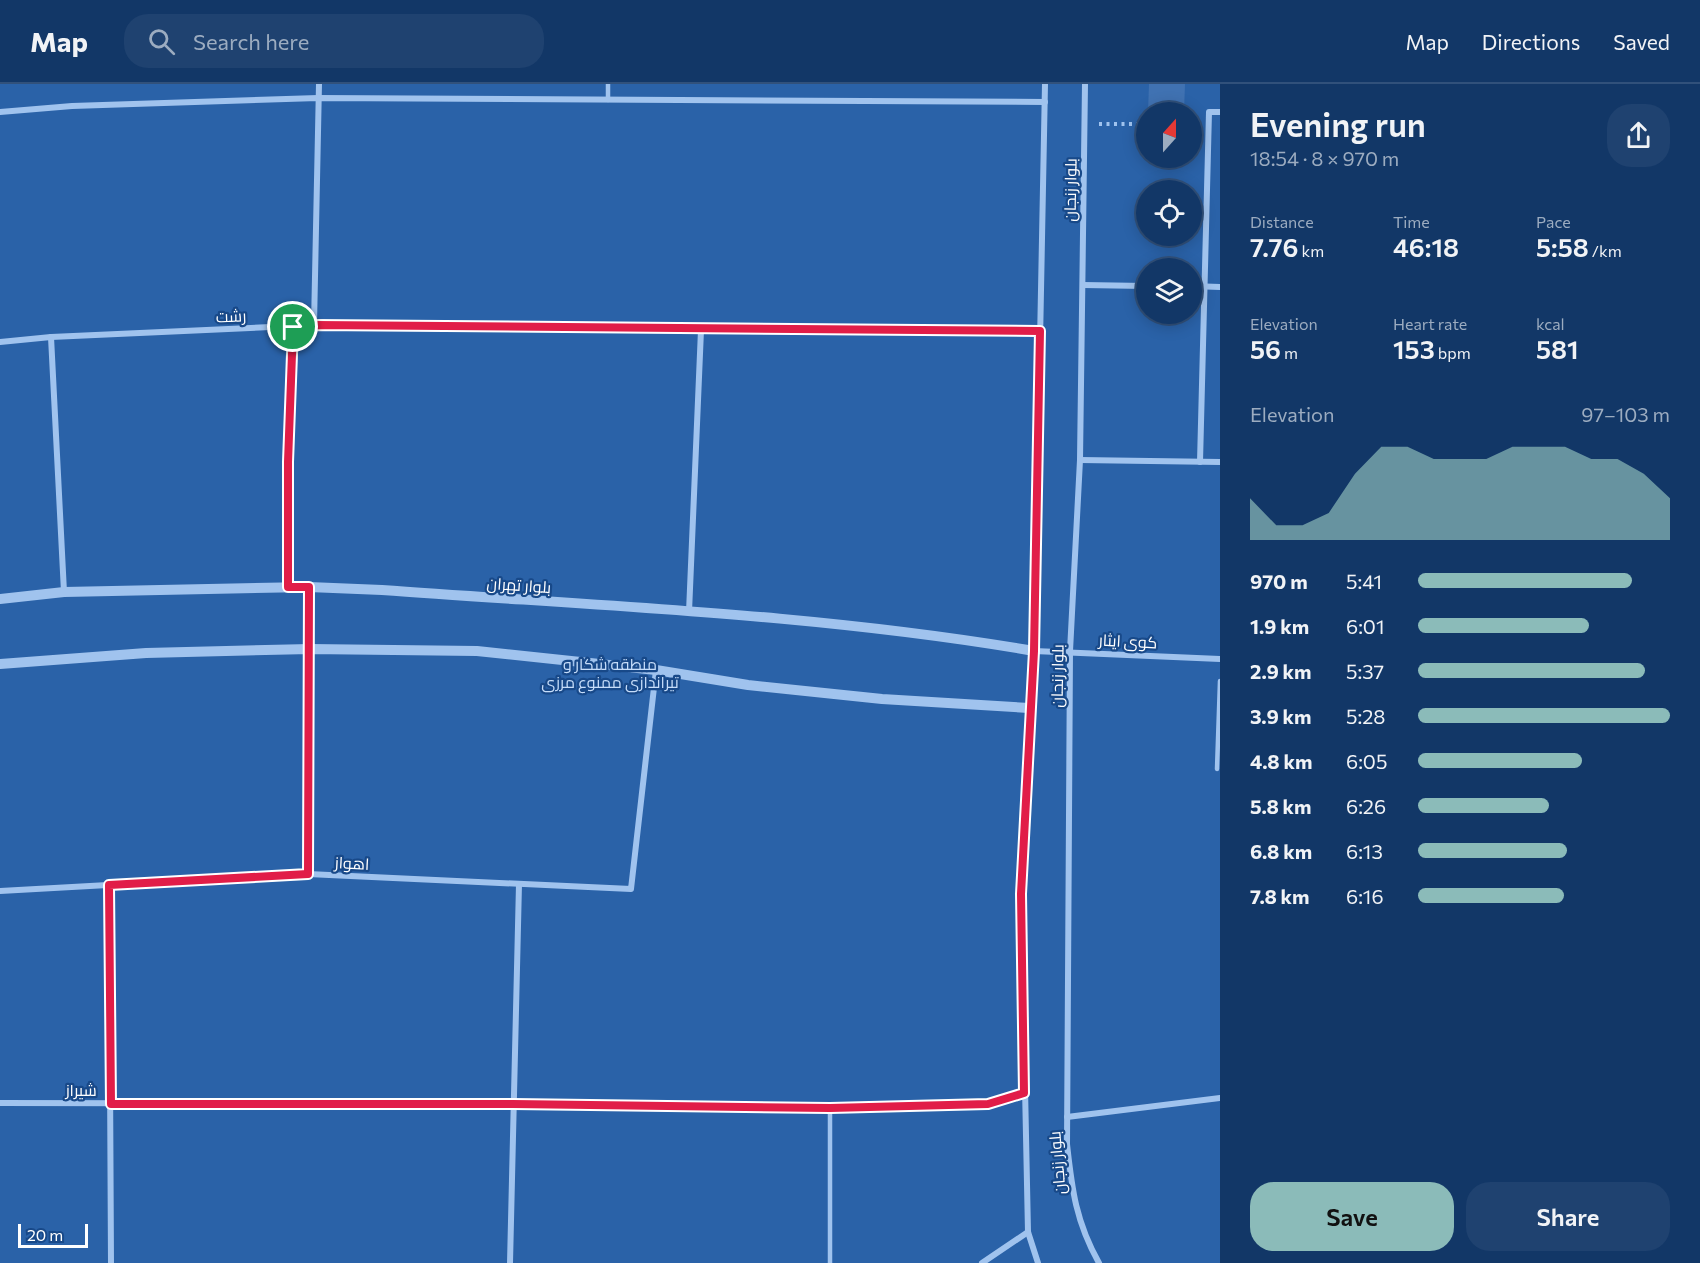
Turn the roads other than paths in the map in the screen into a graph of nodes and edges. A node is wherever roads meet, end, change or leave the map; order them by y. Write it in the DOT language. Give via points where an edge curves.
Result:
graph roads {
  1 [pos="319,84"];
  2 [pos="608,84"];
  3 [pos="1045,84"];
  4 [pos="1085,84"];
  5 [pos="318,98"];
  6 [pos="608,99"];
  7 [pos="1045,102"];
  8 [pos="0,112"];
  9 [pos="1220,112"];
  10 [pos="1083,285"];
  11 [pos="1136,286"];
  12 [pos="1205,286"];
  13 [pos="1220,287"];
  14 [pos="314,325"];
  15 [pos="701,330"];
  16 [pos="1040,331"];
  17 [pos="51,337"];
  18 [pos="0,342"];
  19 [pos="1080,460"];
  20 [pos="1200,462"];
  21 [pos="1220,462"];
  22 [pos="309,587"];
  23 [pos="64,592"];
  24 [pos="0,599"];
  25 [pos="690,612"];
  26 [pos="310,649"];
  27 [pos="1034,651"];
  28 [pos="1070,651"];
  29 [pos="1220,659"];
  30 [pos="0,664"];
  31 [pos="656,670"];
  32 [pos="1220,681"];
  33 [pos="1029,708"];
  34 [pos="1216,769"];
  35 [pos="308,874"];
  36 [pos="519,884"];
  37 [pos="109,885"];
  38 [pos="0,891"];
  39 [pos="1024,1093"];
  40 [pos="1220,1098"];
  41 [pos="0,1104"];
  42 [pos="111,1104"];
  43 [pos="513,1104"];
  44 [pos="830,1108"];
  45 [pos="1067,1117"];
  46 [pos="1028,1232"];
  47 [pos="111,1263"];
  48 [pos="510,1263"];
  49 [pos="830,1263"];
  50 [pos="982,1263"];
  51 [pos="1038,1263"];
  52 [pos="1099,1263"];
  1 -- 5 [label="street"];
  2 -- 6 [label="lane"];
  3 -- 7 [label="street, بلوار زنجان"];
  4 -- 10 [label="street, بلوار زنجان"];
  5 -- 6 [label="street"];
  5 -- 8 [label="street"];
  5 -- 14 [label="street"];
  6 -- 7 [label="street"];
  7 -- 16 [label="street, بلوار زنجان"];
  9 -- 12 [label="street" via="1209,112"];
  10 -- 11 [label="street"];
  10 -- 19 [label="street, بلوار زنجان"];
  12 -- 13 [label="street"];
  12 -- 20 [label="street"];
  14 -- 15 [label="street, رشت"];
  14 -- 17 [label="street, رشت"];
  15 -- 16 [label="street, رشت"];
  15 -- 25 [label="street"];
  16 -- 27 [label="street, بلوار زنجان"];
  17 -- 18 [label="street, رشت"];
  17 -- 23 [label="street"];
  19 -- 20 [label="street"];
  19 -- 28 [label="street, بلوار زنجان"];
  20 -- 21 [label="street"];
  22 -- 23 [label="street, بلوار تهران"];
  22 -- 25 [label="street, بلوار تهران"];
  22 -- 26 [label="street"];
  23 -- 24 [label="street, بلوار تهران"];
  25 -- 27 [label="street, بلوار تهران" via="842,623"];
  26 -- 30 [label="street" via="146,653"];
  26 -- 31 [label="street" via="477,651"];
  26 -- 35 [label="street"];
  27 -- 28 [label="street, کوی ایثار"];
  27 -- 33 [label="street, بلوار زنجان"];
  28 -- 29 [label="street, کوی ایثار"];
  28 -- 45 [label="street, بلوار زنجان"];
  31 -- 33 [label="street" via="748,685 882,699"];
  31 -- 36 [label="street, اهواز" via="631,889"];
  32 -- 34 [label="lane"];
  33 -- 39 [label="street, بلوار زنجان" via="1021,894"];
  35 -- 36 [label="street, اهواز"];
  35 -- 37 [label="street, اهواز"];
  36 -- 43 [label="street"];
  37 -- 38 [label="street, اهواز"];
  37 -- 42 [label="street"];
  39 -- 44 [label="street, شیراز" via="988,1104"];
  39 -- 46 [label="street, بلوار زنجان"];
  40 -- 45 [label="street"];
  41 -- 42 [label="street, شیراز"];
  42 -- 43 [label="street, شیراز"];
  42 -- 47 [label="street"];
  43 -- 44 [label="street, شیراز"];
  43 -- 48 [label="street"];
  44 -- 49 [label="lane"];
  45 -- 52 [label="street, بلوار زنجان" via="1072,1198 1087,1242"];
  46 -- 50 [label="street"];
  46 -- 51 [label="street, بلوار زنجان"];
}
